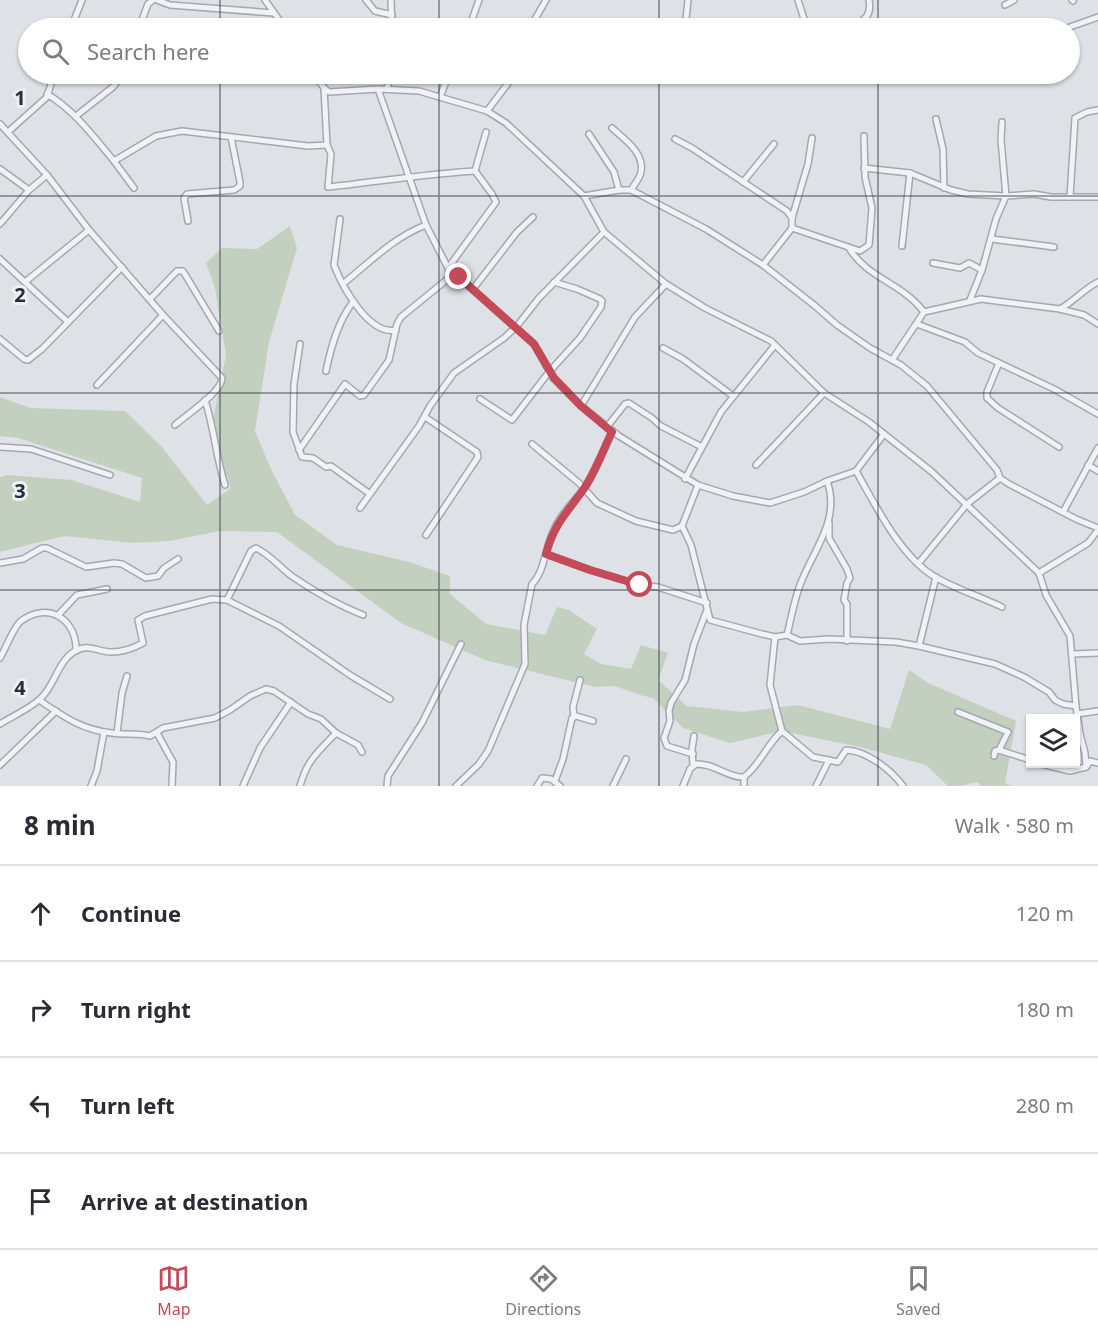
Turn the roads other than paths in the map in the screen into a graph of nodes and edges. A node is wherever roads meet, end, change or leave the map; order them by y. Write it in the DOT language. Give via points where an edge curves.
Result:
graph roads {
  1 [pos="82,0"];
  2 [pos="155,0"];
  3 [pos="265,0"];
  4 [pos="366,0"];
  5 [pos="391,0"];
  6 [pos="479,0"];
  7 [pos="546,0"];
  8 [pos="688,0"];
  9 [pos="798,0"];
  10 [pos="869,0"];
  11 [pos="1014,0"];
  12 [pos="1005,5"];
  13 [pos="274,13"];
  14 [pos="392,15"];
  15 [pos="1098,17"];
  16 [pos="75,18"];
  17 [pos="143,18"];
  18 [pos="278,18"];
  19 [pos="473,18"];
  20 [pos="536,18"];
  21 [pos="687,18"];
  22 [pos="804,18"];
  23 [pos="867,18"];
  24 [pos="1080,23"];
  25 [pos="50,84"];
  26 [pos="115,84"];
  27 [pos="321,84"];
  28 [pos="388,84"];
  29 [pos="445,84"];
  30 [pos="507,84"];
  31 [pos="324,88"];
  32 [pos="378,89"];
  33 [pos="387,89"];
  34 [pos="47,94"];
  35 [pos="440,97"];
  36 [pos="1098,110"];
  37 [pos="487,111"];
  38 [pos="76,116"];
  39 [pos="936,119"];
  40 [pos="1002,122"];
  41 [pos="0,124"];
  42 [pos="612,128"];
  43 [pos="8,132"];
  44 [pos="486,132"];
  45 [pos="589,134"];
  46 [pos="864,136"];
  47 [pos="231,137"];
  48 [pos="812,138"];
  49 [pos="675,139"];
  50 [pos="774,144"];
  51 [pos="327,145"];
  52 [pos="114,161"];
  53 [pos="864,168"];
  54 [pos="0,169"];
  55 [pos="475,171"];
  56 [pos="910,172"];
  57 [pos="47,175"];
  58 [pos="409,176"];
  59 [pos="743,182"];
  60 [pos="134,188"];
  61 [pos="944,188"];
  62 [pos="29,190"];
  63 [pos="619,190"];
  64 [pos="631,190"];
  65 [pos="584,196"];
  66 [pos="1006,196"];
  67 [pos="1070,197"];
  68 [pos="1098,197"];
  69 [pos="533,217"];
  70 [pos="792,218"];
  71 [pos="340,219"];
  72 [pos="188,221"];
  73 [pos="0,224"];
  74 [pos="426,225"];
  75 [pos="792,228"];
  76 [pos="89,230"];
  77 [pos="604,232"];
  78 [pos="992,239"];
  79 [pos="902,246"];
  80 [pos="1054,247"];
  81 [pos="849,248"];
  82 [pos="860,250"];
  83 [pos="855,258"];
  84 [pos="0,259"];
  85 [pos="933,263"];
  86 [pos="763,265"];
  87 [pos="122,267"];
  88 [pos="448,268"];
  89 [pos="982,270"];
  90 [pos="455,273"];
  91 [pos="25,282"];
  92 [pos="554,282"];
  93 [pos="344,283"];
  94 [pos="666,284"];
  95 [pos="1097,284"];
  96 [pos="473,289"];
  97 [pos="150,299"];
  98 [pos="970,300"];
  99 [pos="353,302"];
  100 [pos="1060,309"];
  101 [pos="924,312"];
  102 [pos="163,315"];
  103 [pos="68,322"];
  104 [pos="917,324"];
  105 [pos="1098,324"];
  106 [pos="517,326"];
  107 [pos="396,330"];
  108 [pos="219,331"];
  109 [pos="0,339"];
  110 [pos="300,344"];
  111 [pos="775,345"];
  112 [pos="663,348"];
  113 [pos="892,360"];
  114 [pos="999,363"];
  115 [pos="326,371"];
  116 [pos="549,372"];
  117 [pos="97,385"];
  118 [pos="824,393"];
  119 [pos="733,396"];
  120 [pos="480,399"];
  121 [pos="205,400"];
  122 [pos="581,406"];
  123 [pos="1098,414"];
  124 [pos="425,417"];
  125 [pos="175,425"];
  126 [pos="609,430"];
  127 [pos="884,434"];
  128 [pos="532,444"];
  129 [pos="0,447"];
  130 [pos="702,447"];
  131 [pos="1059,447"];
  132 [pos="1098,448"];
  133 [pos="299,450"];
  134 [pos="756,465"];
  135 [pos="1088,465"];
  136 [pos="856,471"];
  137 [pos="1098,471"];
  138 [pos="110,475"];
  139 [pos="1000,477"];
  140 [pos="685,478"];
  141 [pos="827,481"];
  142 [pos="225,485"];
  143 [pos="698,485"];
  144 [pos="583,489"];
  145 [pos="370,494"];
  146 [pos="967,504"];
  147 [pos="360,508"];
  148 [pos="1063,512"];
  149 [pos="829,521"];
  150 [pos="682,526"];
  151 [pos="1098,529"];
  152 [pos="426,535"];
  153 [pos="546,554"];
  154 [pos="178,559"];
  155 [pos="0,563"];
  156 [pos="918,564"];
  157 [pos="1038,573"];
  158 [pos="936,577"];
  159 [pos="107,589"];
  160 [pos="227,600"];
  161 [pos="706,603"];
  162 [pos="1002,607"];
  163 [pos="707,610"];
  164 [pos="58,614"];
  165 [pos="363,615"];
  166 [pos="788,635"];
  167 [pos="776,637"];
  168 [pos="847,641"];
  169 [pos="462,644"];
  170 [pos="919,646"];
  171 [pos="76,651"];
  172 [pos="1098,653"];
  173 [pos="1073,654"];
  174 [pos="0,658"];
  175 [pos="127,676"];
  176 [pos="580,680"];
  177 [pos="390,699"];
  178 [pos="39,700"];
  179 [pos="291,702"];
  180 [pos="1076,706"];
  181 [pos="56,711"];
  182 [pos="1098,711"];
  183 [pos="958,712"];
  184 [pos="1077,714"];
  185 [pos="574,717"];
  186 [pos="593,721"];
  187 [pos="0,724"];
  188 [pos="1080,729"];
  189 [pos="782,731"];
  190 [pos="104,732"];
  191 [pos="117,733"];
  192 [pos="157,733"];
  193 [pos="336,733"];
  194 [pos="694,736"];
  195 [pos="999,750"];
  196 [pos="362,752"];
  197 [pos="693,754"];
  198 [pos="994,756"];
  199 [pos="626,759"];
  200 [pos="1026,759"];
  201 [pos="829,760"];
  202 [pos="1098,763"];
  203 [pos="0,765"];
  204 [pos="693,765"];
  205 [pos="1086,767"];
  206 [pos="1058,768"];
  207 [pos="744,777"];
  208 [pos="555,781"];
  209 [pos="91,786"];
  210 [pos="172,786"];
  211 [pos="243,786"];
  212 [pos="300,786"];
  213 [pos="387,786"];
  214 [pos="456,786"];
  215 [pos="537,786"];
  216 [pos="560,786"];
  217 [pos="614,786"];
  218 [pos="683,786"];
  219 [pos="744,786"];
  220 [pos="816,786"];
  221 [pos="903,786"];
  1 -- 16 [label="street"];
  2 -- 13 [label="street"];
  2 -- 17 [label="street" via="148,4"];
  3 -- 13 [label="street"];
  4 -- 14 [label="street" via="375,11"];
  5 -- 14 [label="street"];
  6 -- 19 [label="street"];
  7 -- 20 [label="street"];
  8 -- 21 [label="street"];
  9 -- 22 [label="street"];
  10 -- 23 [label="street"];
  11 -- 12 [label="street"];
  13 -- 18 [label="street"];
  15 -- 24 [label="street"];
  25 -- 34 [label="street"];
  26 -- 38 [label="street"];
  27 -- 31 [label="street"];
  28 -- 33 [label="street"];
  29 -- 35 [label="street"];
  30 -- 37 [label="street"];
  31 -- 32 [label="street" via="335,93"];
  31 -- 51 [label="street"];
  32 -- 33 [label="street"];
  32 -- 58 [label="street"];
  33 -- 35 [label="street"];
  34 -- 38 [label="street"];
  34 -- 43 [label="street"];
  35 -- 37 [label="street"];
  36 -- 67 [label="street" via="1075,118"];
  37 -- 65 [label="street" via="506,123"];
  38 -- 52 [label="street"];
  39 -- 61 [label="street" via="943,149"];
  40 -- 66 [label="street"];
  41 -- 43 [label="street"];
  42 -- 64 [label="street" via="632,146 640,160 641,173"];
  43 -- 57 [label="street"];
  44 -- 55 [label="street"];
  45 -- 63 [label="street" via="614,172"];
  46 -- 53 [label="street"];
  47 -- 51 [label="street"];
  47 -- 52 [label="street" via="187,131 163,134"];
  47 -- 72 [label="street" via="240,186 234,190 188,194 184,198"];
  48 -- 70 [label="street"];
  49 -- 59 [label="street"];
  50 -- 59 [label="street"];
  51 -- 58 [label="street" via="331,154 328,187"];
  52 -- 60 [label="street"];
  53 -- 56 [label="street"];
  53 -- 82 [label="street" via="872,208 869,245"];
  54 -- 62 [label="street"];
  55 -- 58 [label="street"];
  55 -- 88 [label="street" via="496,202"];
  56 -- 61 [label="street"];
  56 -- 79 [label="street"];
  57 -- 62 [label="street"];
  57 -- 76 [label="street"];
  58 -- 74 [label="street"];
  59 -- 70 [label="street"];
  61 -- 66 [label="street"];
  62 -- 73 [label="street"];
  63 -- 64 [label="street"];
  63 -- 65 [label="street"];
  64 -- 86 [label="street" via="706,229"];
  65 -- 77 [label="street"];
  66 -- 67 [label="street"];
  66 -- 78 [label="street"];
  67 -- 68 [label="street"];
  69 -- 96 [label="street" via="512,237"];
  70 -- 75 [label="street"];
  71 -- 93 [label="street" via="334,265"];
  74 -- 88 [label="street"];
  74 -- 93 [label="street" via="398,239"];
  75 -- 81 [label="street"];
  75 -- 86 [label="street"];
  76 -- 87 [label="street"];
  76 -- 91 [label="street"];
  77 -- 92 [label="street"];
  77 -- 94 [label="street"];
  78 -- 80 [label="street"];
  78 -- 89 [label="street"];
  81 -- 82 [label="street"];
  81 -- 83 [label="street"];
  82 -- 83 [label="street"];
  83 -- 101 [label="street" via="911,297"];
  84 -- 91 [label="street"];
  85 -- 89 [label="street" via="960,268 969,263"];
  86 -- 113 [label="street" via="837,325"];
  87 -- 97 [label="street"];
  87 -- 103 [label="street"];
  88 -- 90 [label="street"];
  89 -- 98 [label="street"];
  90 -- 96 [label="street"];
  90 -- 107 [label="street" via="406,312"];
  91 -- 103 [label="street"];
  92 -- 106 [label="street"];
  92 -- 116 [label="street" via="602,302 580,338"];
  93 -- 99 [label="street"];
  94 -- 111 [label="street"];
  94 -- 122 [label="street" via="635,317"];
  95 -- 100 [label="street"];
  96 -- 106 [label="street"];
  97 -- 102 [label="street"];
  97 -- 108 [label="street" via="177,271 183,271"];
  98 -- 100 [label="street"];
  98 -- 101 [label="street"];
  99 -- 107 [label="street" via="370,321"];
  99 -- 115 [label="street" via="332,342"];
  100 -- 105 [label="street" via="1084,315"];
  101 -- 104 [label="street"];
  102 -- 117 [label="street"];
  102 -- 121 [label="street" via="222,378 219,387"];
  103 -- 109 [label="street" via="28,360"];
  104 -- 113 [label="street"];
  104 -- 114 [label="street" via="964,342"];
  106 -- 116 [label="street" via="537,348"];
  106 -- 124 [label="street" via="454,374"];
  107 -- 133 [label="street" via="389,360 364,395 345,384"];
  110 -- 133 [label="street" via="293,432"];
  111 -- 118 [label="street"];
  111 -- 119 [label="street"];
  112 -- 119 [label="street"];
  113 -- 139 [label="street" via="927,386"];
  114 -- 123 [label="street"];
  114 -- 131 [label="street" via="987,398"];
  116 -- 120 [label="street" via="512,420"];
  116 -- 122 [label="street"];
  118 -- 127 [label="street"];
  118 -- 134 [label="street"];
  119 -- 130 [label="street"];
  121 -- 125 [label="street"];
  121 -- 142 [label="street"];
  122 -- 126 [label="street"];
  124 -- 145 [label="street"];
  124 -- 152 [label="street" via="477,452 478,457"];
  126 -- 130 [label="street" via="624,404 629,403"];
  126 -- 140 [label="street"];
  126 -- 144 [label="street"];
  127 -- 136 [label="street"];
  127 -- 146 [label="street"];
  128 -- 144 [label="street"];
  129 -- 138 [label="street" via="31,449"];
  130 -- 140 [label="street"];
  132 -- 135 [label="street"];
  133 -- 145 [label="street" via="302,457 331,466"];
  135 -- 137 [label="street"];
  135 -- 148 [label="street"];
  136 -- 141 [label="street"];
  136 -- 156 [label="street" via="881,514"];
  139 -- 146 [label="street"];
  139 -- 148 [label="street"];
  140 -- 143 [label="street"];
  141 -- 143 [label="street" via="770,503"];
  141 -- 149 [label="street" via="832,509"];
  143 -- 150 [label="street"];
  144 -- 150 [label="street" via="597,503 636,521 673,530"];
  144 -- 153 [label="street" via="553,531"];
  145 -- 147 [label="street"];
  146 -- 156 [label="street"];
  146 -- 157 [label="street"];
  148 -- 151 [label="street"];
  149 -- 166 [label="street" via="801,584"];
  149 -- 168 [label="street" via="829,538 850,578 844,600"];
  150 -- 161 [label="street"];
  151 -- 157 [label="street" via="1088,543"];
  153 -- 161 [label="street"];
  153 -- 214 [label="street" via="532,584 524,625 525,664 488,752"];
  154 -- 155 [label="street" via="158,576 146,578 122,564 86,567 47,548 23,559"];
  156 -- 158 [label="street"];
  157 -- 173 [label="street" via="1070,636"];
  158 -- 162 [label="street"];
  158 -- 170 [label="street"];
  159 -- 164 [label="street" via="77,595"];
  160 -- 165 [label="street" via="256,548 328,600"];
  160 -- 171 [label="street" via="212,599 144,615 138,620 143,643 132,648 111,652 86,647"];
  160 -- 177 [label="street" via="279,626"];
  161 -- 163 [label="street"];
  163 -- 167 [label="street" via="710,620"];
  163 -- 197 [label="street" via="685,680 671,703 670,721 663,738 667,746"];
  164 -- 171 [label="street" via="76,640"];
  164 -- 174 [label="street" via="45,611 21,621"];
  166 -- 167 [label="street"];
  166 -- 168 [label="street" via="800,641"];
  167 -- 189 [label="street" via="770,685"];
  168 -- 170 [label="street"];
  169 -- 213 [label="street" via="422,723 388,776"];
  170 -- 180 [label="street" via="995,664 1049,692 1055,700"];
  171 -- 178 [label="street" via="66,659"];
  172 -- 173 [label="street"];
  173 -- 180 [label="street"];
  175 -- 191 [label="street"];
  176 -- 185 [label="street"];
  178 -- 181 [label="street"];
  178 -- 187 [label="street"];
  179 -- 192 [label="street" via="274,691 261,690 215,718 163,728"];
  179 -- 193 [label="street" via="321,719"];
  179 -- 211 [label="street" via="260,748"];
  180 -- 184 [label="street"];
  181 -- 190 [label="street" via="84,728"];
  181 -- 203 [label="street"];
  182 -- 184 [label="street"];
  183 -- 195 [label="street" via="1008,732"];
  185 -- 186 [label="street"];
  185 -- 208 [label="street"];
  188 -- 205 [label="street"];
  189 -- 201 [label="street" via="813,757"];
  189 -- 207 [label="street"];
  190 -- 191 [label="street"];
  190 -- 209 [label="street"];
  191 -- 192 [label="street"];
  192 -- 210 [label="street" via="173,762"];
  193 -- 196 [label="street"];
  193 -- 212 [label="street" via="310,760"];
  194 -- 197 [label="street"];
  195 -- 198 [label="street"];
  195 -- 200 [label="street"];
  197 -- 204 [label="street"];
  199 -- 217 [label="street"];
  201 -- 220 [label="street"];
  201 -- 221 [label="street" via="838,762 846,750 857,750 890,770"];
  202 -- 205 [label="street" via="1090,761"];
  204 -- 207 [label="street" via="702,764"];
  204 -- 218 [label="street"];
  205 -- 206 [label="street" via="1070,771"];
  207 -- 219 [label="street"];
  208 -- 215 [label="street" via="542,778"];
  208 -- 216 [label="street"];
}
